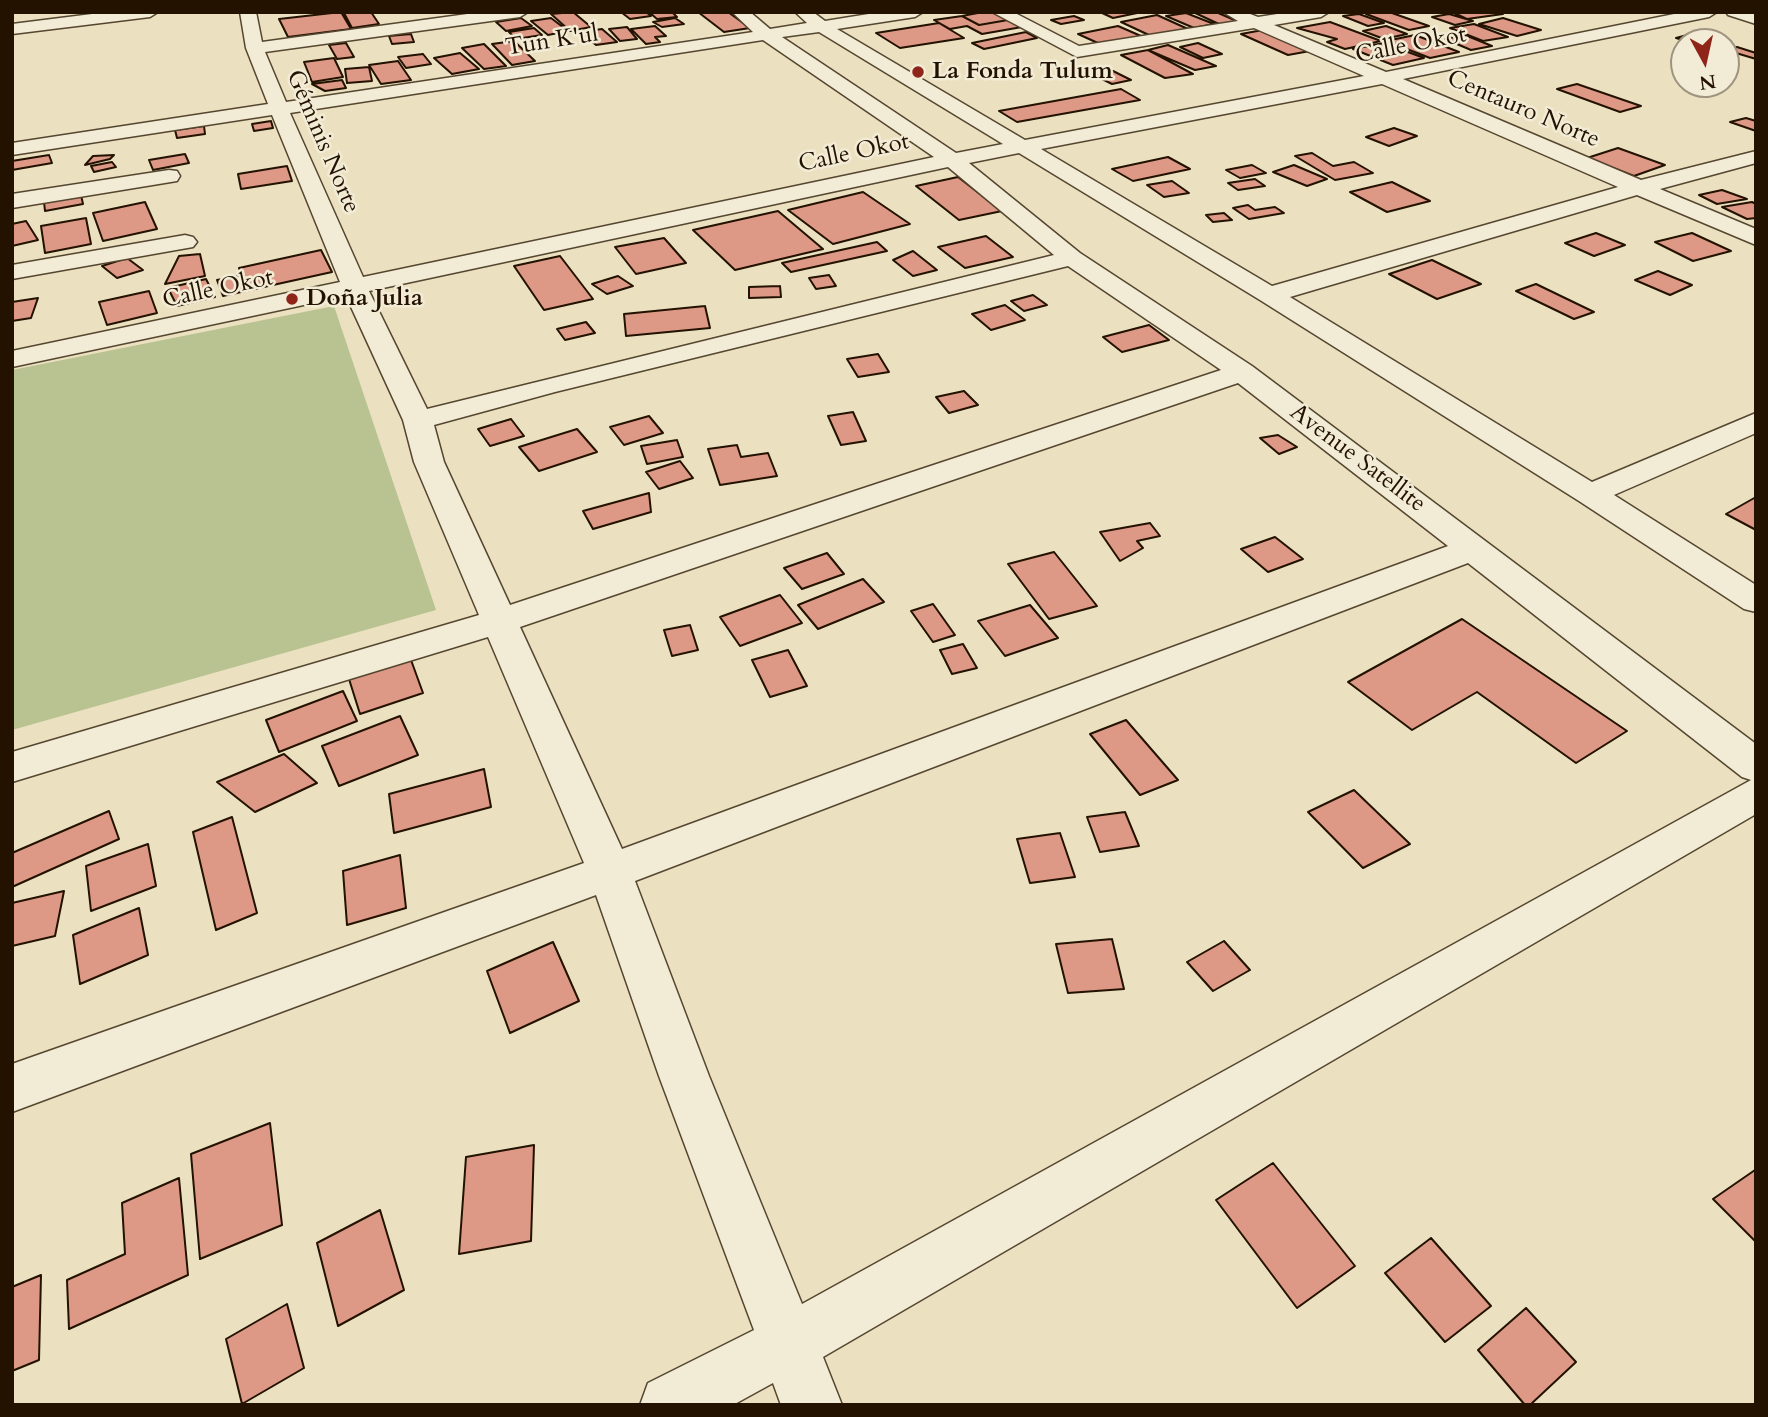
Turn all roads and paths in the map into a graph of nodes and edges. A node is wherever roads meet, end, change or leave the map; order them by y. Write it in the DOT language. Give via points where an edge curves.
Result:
graph roads {
  1 [pos="150,12"];
  2 [pos="248,12"];
  3 [pos="520,12"];
  4 [pos="740,12"];
  5 [pos="803,12"];
  6 [pos="915,12"];
  7 [pos="1000,12"];
  8 [pos="1231,12"];
  9 [pos="1321,12"];
  10 [pos="1709,12"];
  11 [pos="1734,12"];
  12 [pos="1756,19"];
  13 [pos="1257,24"];
  14 [pos="821,26"];
  15 [pos="12,29"];
  16 [pos="767,34"];
  17 [pos="255,48"];
  18 [pos="1383,78"];
  19 [pos="279,109"];
  20 [pos="1021,147"];
  21 [pos="12,149"];
  22 [pos="1756,157"];
  23 [pos="953,160"];
  24 [pos="169,176"];
  25 [pos="1637,188"];
  26 [pos="12,201"];
  27 [pos="1756,238"];
  28 [pos="185,242"];
  29 [pos="1072,258"];
  30 [pos="12,272"];
  31 [pos="355,288"];
  32 [pos="1269,295"];
  33 [pos="12,359"];
  34 [pos="1242,372"];
  35 [pos="418,419"];
  36 [pos="1756,422"];
  37 [pos="1590,494"];
  38 [pos="1475,548"];
  39 [pos="1756,601"];
  40 [pos="498,622"];
  41 [pos="1756,766"];
  42 [pos="12,767"];
  43 [pos="1756,794"];
  44 [pos="610,872"];
  45 [pos="12,1088"];
  46 [pos="788,1343"];
  47 [pos="670,1405"];
  48 [pos="812,1405"];
  1 -- 15 [label="street"];
  2 -- 17 [label="street, Géminis Norte"];
  3 -- 17 [label="street"];
  4 -- 16 [label="street, Avenue Satellite"];
  5 -- 14 [label="street"];
  6 -- 14 [label="street, Tun K'ul"];
  7 -- 13 [label="street" via="1077,52"];
  8 -- 13 [label="street, Centauro Norte"];
  9 -- 13 [label="street"];
  10 -- 18 [label="street, Calle Okot"];
  11 -- 12 [label="street"];
  13 -- 18 [label="street, Centauro Norte"];
  14 -- 16 [label="street, Tun K'ul"];
  14 -- 20 [label="street"];
  16 -- 19 [label="street, Tun K'ul"];
  16 -- 23 [label="street, Avenue Satellite"];
  17 -- 19 [label="street, Géminis Norte"];
  18 -- 20 [label="street, Calle Okot"];
  18 -- 25 [label="street, Centauro Norte"];
  19 -- 21 [label="street, Tun K'ul"];
  19 -- 31 [label="street, Géminis Norte"];
  20 -- 23 [label="street, Calle Okot"];
  20 -- 32 [label="street"];
  22 -- 25 [label="street"];
  23 -- 29 [label="street, Avenue Satellite"];
  23 -- 31 [label="street, Calle Okot"];
  24 -- 26 [label="street"];
  25 -- 27 [label="street, Centauro Norte"];
  25 -- 32 [label="street"];
  28 -- 30 [label="street"];
  29 -- 34 [label="street, Avenue Satellite"];
  29 -- 35 [label="street"];
  31 -- 33 [label="street, Calle Okot"];
  31 -- 35 [label="street, Géminis Norte"];
  32 -- 37 [label="street"];
  34 -- 38 [label="street, Avenue Satellite"];
  34 -- 40 [label="street"];
  35 -- 40 [label="street, Géminis Norte" via="429,462"];
  36 -- 37 [label="street"];
  37 -- 39 [label="street"];
  38 -- 41 [label="street, Avenue Satellite"];
  38 -- 44 [label="street"];
  40 -- 42 [label="street"];
  40 -- 44 [label="street, Géminis Norte"];
  43 -- 46 [label="street"];
  44 -- 45 [label="street"];
  44 -- 46 [label="street, Géminis Norte"];
  46 -- 47 [label="street"];
  46 -- 48 [label="street, Géminis Norte"];
}
